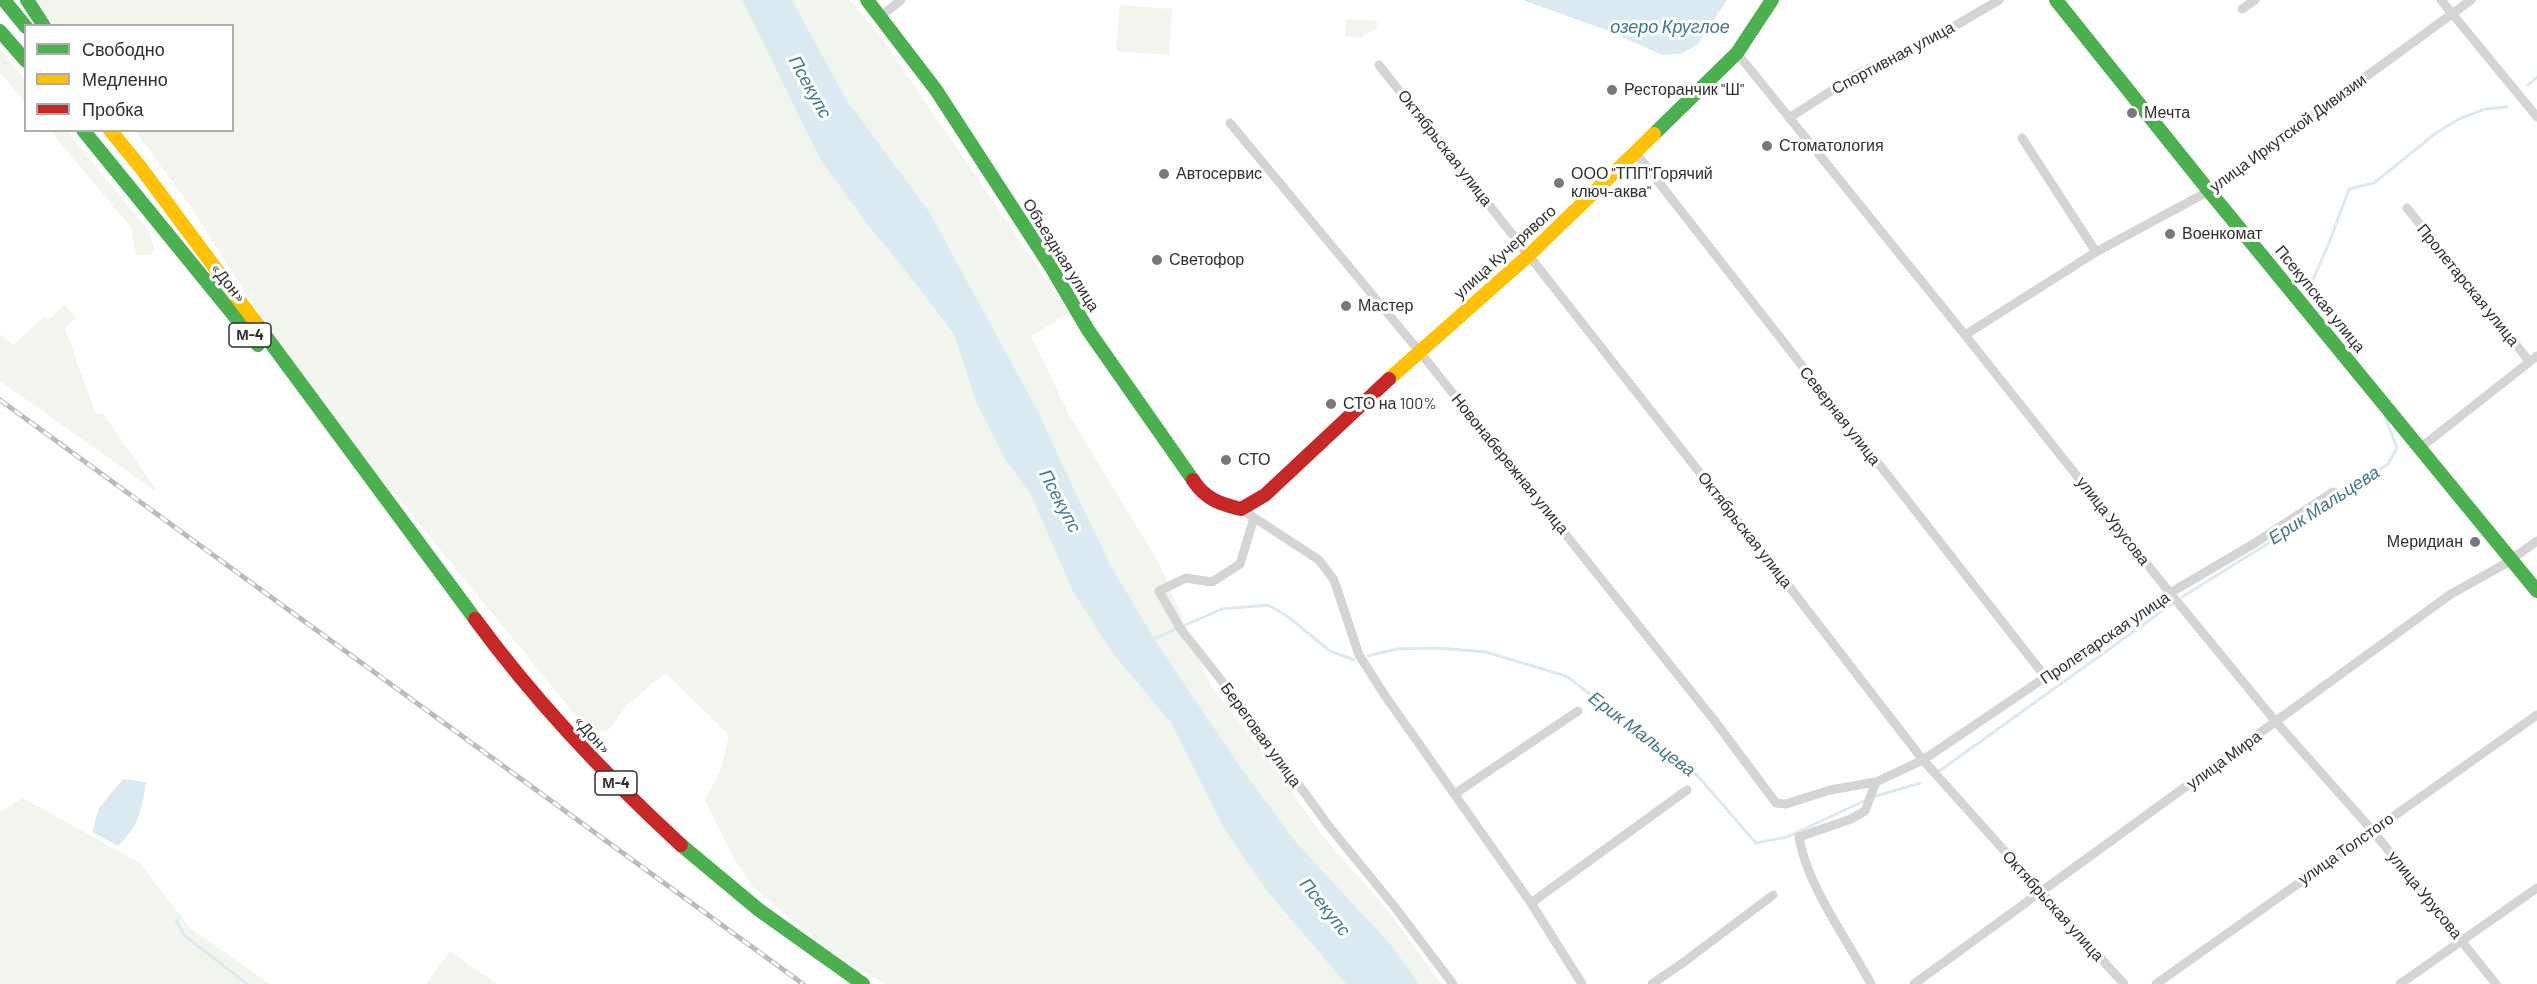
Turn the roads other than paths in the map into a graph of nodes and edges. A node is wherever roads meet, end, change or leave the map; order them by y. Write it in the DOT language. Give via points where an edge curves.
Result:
graph roads {
  1 [pos="4,0"];
  2 [pos="27,0"];
  3 [pos="867,0"];
  4 [pos="901,0"];
  5 [pos="1772,0"];
  6 [pos="1999,0"];
  7 [pos="2056,0"];
  8 [pos="2255,0"];
  9 [pos="2441,0"];
  10 [pos="2471,0"];
  11 [pos="2242,9"];
  12 [pos="2452,14"];
  13 [pos="880,17"];
  14 [pos="43,24"];
  15 [pos="24,25"];
  16 [pos="0,31"];
  17 [pos="0,40"];
  18 [pos="1737,53"];
  19 [pos="24,60"];
  20 [pos="1379,65"];
  21 [pos="24,66"];
  22 [pos="2537,117"];
  23 [pos="1789,118"];
  24 [pos="1230,123"];
  25 [pos="85,132"];
  26 [pos="112,132"];
  27 [pos="116,132"];
  28 [pos="2022,138"];
  29 [pos="1635,152"];
  30 [pos="141,168"];
  31 [pos="2209,191"];
  32 [pos="2407,208"];
  33 [pos="2096,252"];
  34 [pos="1529,255"];
  35 [pos="1965,335"];
  36 [pos="1419,351"];
  37 [pos="2533,359"];
  38 [pos="2420,448"];
  39 [pos="2333,492"];
  40 [pos="1241,509"];
  41 [pos="1254,518"];
  42 [pos="416,540"];
  43 [pos="2537,541"];
  44 [pos="2511,560"];
  45 [pos="2537,591"];
  46 [pos="2170,593"];
  47 [pos="2047,678"];
  48 [pos="1578,711"];
  49 [pos="2537,715"];
  50 [pos="2277,722"];
  51 [pos="1923,760"];
  52 [pos="1876,782"];
  53 [pos="1687,790"];
  54 [pos="1456,793"];
  55 [pos="1786,804"];
  56 [pos="2372,830"];
  57 [pos="2537,888"];
  58 [pos="2039,892"];
  59 [pos="1773,895"];
  60 [pos="1531,903"];
  61 [pos="2461,940"];
  62 [pos="864,984"];
  63 [pos="1453,984"];
  64 [pos="1581,984"];
  65 [pos="1652,984"];
  66 [pos="1870,984"];
  67 [pos="1914,984"];
  68 [pos="2124,984"];
  69 [pos="2156,984"];
  70 [pos="2400,984"];
  71 [pos="2496,984"];
  1 -- 15 [label="main road"];
  2 -- 14 [label="main road"];
  3 -- 13 [label="main road, Объездная улица"];
  4 -- 13 [label="street"];
  5 -- 18 [label="main road, улица Кучерявого"];
  6 -- 23 [label="street, Спортивная улица" via="1941,34 1859,73"];
  7 -- 31 [label="main road, Псекупская улица"];
  8 -- 11 [label="street"];
  9 -- 12 [label="street"];
  10 -- 12 [label="street, улица Иркутской Дивизии"];
  12 -- 22 [label="street"];
  12 -- 31 [label="street, улица Иркутской Дивизии"];
  13 -- 40 [label="main road, Объездная улица" via="936,90 1088,330 1198,488 1216,503"];
  16 -- 19 [label="main road"];
  17 -- 21 [label="main road"];
  18 -- 23 [label="street, улица Урусова"];
  18 -- 29 [label="main road, улица Кучерявого"];
  20 -- 34 [label="street, Октябрьская улица"];
  23 -- 35 [label="street, улица Урусова"];
  24 -- 36 [label="street, Новонабережная улица"];
  25 -- 42 [label="main road, «Дон» / М-4"];
  26 -- 30 [label="main road, «Дон» / М-4"];
  27 -- 30 [label="main road, М-4"];
  28 -- 33 [label="street"];
  29 -- 34 [label="main road, улица Кучерявого"];
  29 -- 47 [label="street, Северная улица"];
  30 -- 42 [label="main road, «Дон» / М-4"];
  31 -- 33 [label="street, улица Иркутской Дивизии"];
  31 -- 38 [label="main road, Псекупская улица"];
  32 -- 37 [label="street, Пролетарская улица"];
  33 -- 35 [label="street, улица Иркутской Дивизии"];
  34 -- 36 [label="main road, улица Кучерявого"];
  34 -- 51 [label="street, Октябрьская улица"];
  35 -- 46 [label="street, улица Урусова"];
  36 -- 40 [label="main road, улица Кучерявого" via="1265,495"];
  36 -- 55 [label="street, Новонабережная улица" via="1776,803"];
  37 -- 38 [label="street, Пролетарская улица"];
  38 -- 44 [label="main road, Псекупская улица"];
  39 -- 46 [label="street, Пролетарская улица"];
  40 -- 41 [label="street"];
  41 -- 54 [label="street" via="1319,560 1334,580 1359,655"];
  41 -- 63 [label="street, Береговая улица" via="1240,564 1212,582 1186,578 1160,591 1180,628"];
  42 -- 62 [label="main road, «Дон» / М-4" via="505,660 598,765 762,914"];
  43 -- 44 [label="street, улица Мира"];
  44 -- 45 [label="main road, Псекупская улица"];
  44 -- 50 [label="street, улица Мира" via="2451,594"];
  46 -- 47 [label="street, Пролетарская улица"];
  46 -- 50 [label="street, улица Урусова"];
  47 -- 51 [label="street, Пролетарская улица"];
  48 -- 54 [label="street"];
  49 -- 56 [label="street, улица Толстого"];
  50 -- 56 [label="street, улица Урусова"];
  50 -- 58 [label="street, улица Мира"];
  51 -- 52 [label="street, Пролетарская улица"];
  51 -- 58 [label="street, Октябрьская улица"];
  52 -- 55 [label="street, Пролетарская улица" via="1830,790"];
  52 -- 66 [label="street" via="1865,811 1799,837 1814,884"];
  53 -- 60 [label="street"];
  54 -- 60 [label="street"];
  56 -- 61 [label="street, улица Урусова"];
  56 -- 69 [label="street, улица Толстого"];
  57 -- 61 [label="street"];
  58 -- 67 [label="street, улица Мира"];
  58 -- 68 [label="street, Октябрьская улица"];
  59 -- 65 [label="street"];
  60 -- 64 [label="street"];
  61 -- 70 [label="street"];
  61 -- 71 [label="street, улица Урусова"];
}
